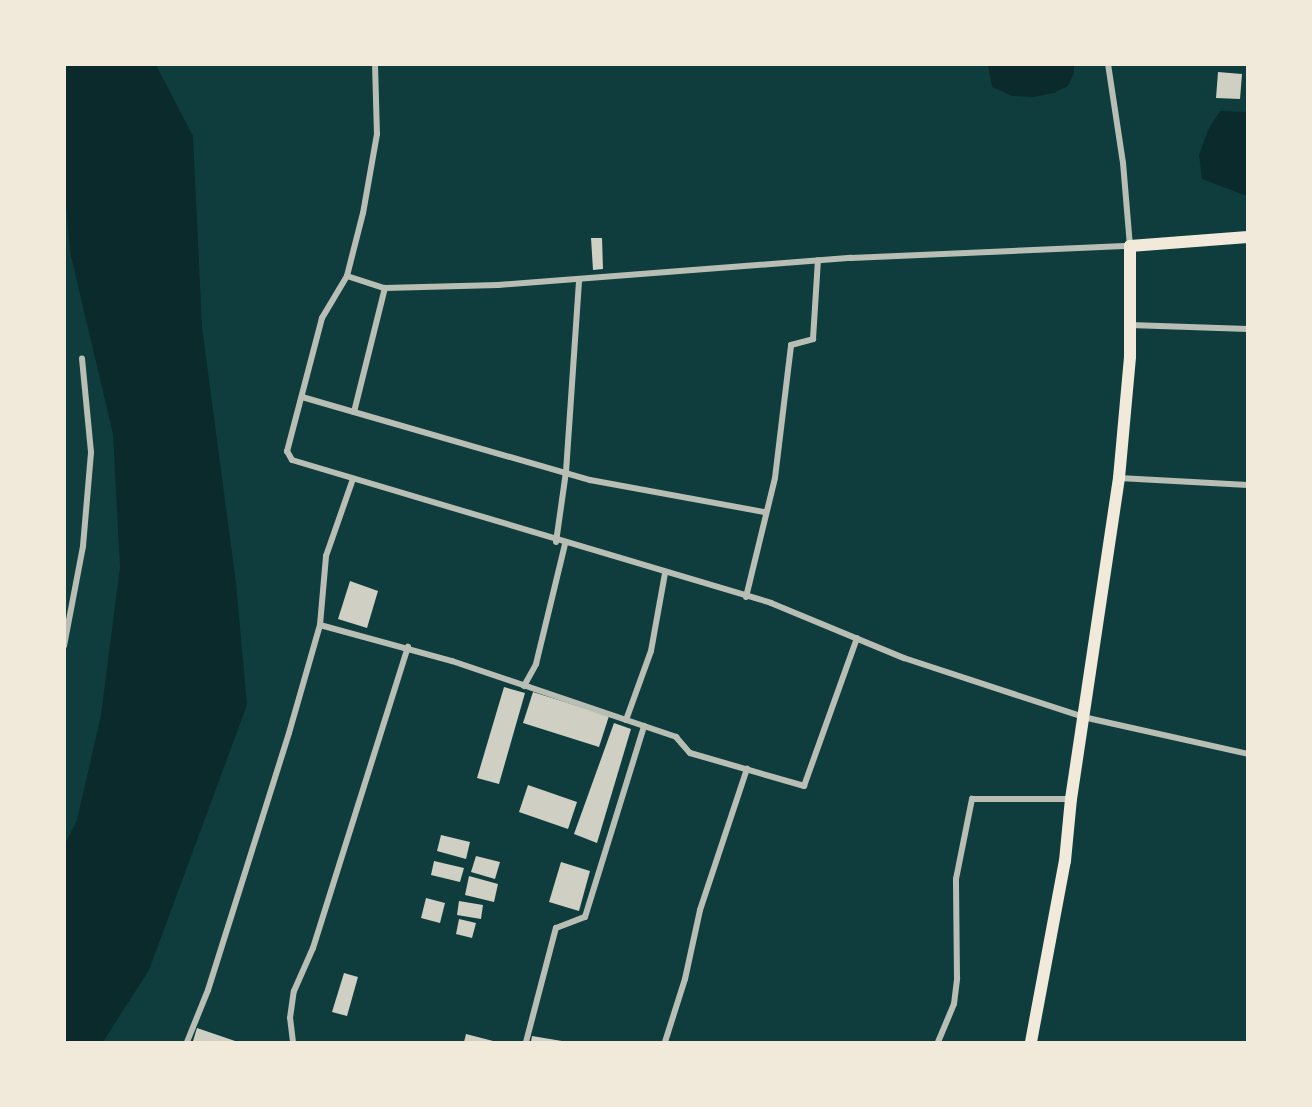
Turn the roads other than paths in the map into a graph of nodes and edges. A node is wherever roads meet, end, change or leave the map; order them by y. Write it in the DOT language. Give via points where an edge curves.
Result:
graph roads {
  1 [pos="375,64"];
  2 [pos="1108,64"];
  3 [pos="1248,237"];
  4 [pos="1130,246"];
  5 [pos="818,260"];
  6 [pos="347,276"];
  7 [pos="579,279"];
  8 [pos="385,288"];
  9 [pos="1130,325"];
  10 [pos="1248,329"];
  11 [pos="82,358"];
  12 [pos="302,397"];
  13 [pos="354,412"];
  14 [pos="566,472"];
  15 [pos="1119,478"];
  16 [pos="353,479"];
  17 [pos="1248,485"];
  18 [pos="765,512"];
  19 [pos="556,542"];
  20 [pos="565,544"];
  21 [pos="665,573"];
  22 [pos="746,597"];
  23 [pos="320,626"];
  24 [pos="857,638"];
  25 [pos="64,646"];
  26 [pos="408,647"];
  27 [pos="524,686"];
  28 [pos="1083,717"];
  29 [pos="626,720"];
  30 [pos="644,726"];
  31 [pos="1248,754"];
  32 [pos="747,769"];
  33 [pos="1071,799"];
  34 [pos="187,1042"];
  35 [pos="293,1042"];
  36 [pos="526,1042"];
  37 [pos="665,1042"];
  38 [pos="938,1042"];
  39 [pos="1031,1042"];
  1 -- 6 [label="street" via="377,134"];
  2 -- 4 [label="street" via="1123,163"];
  3 -- 4 [label="main road"];
  4 -- 5 [label="street"];
  4 -- 9 [label="main road"];
  5 -- 7 [label="street"];
  5 -- 18 [label="street" via="813,339 791,345 783,420"];
  6 -- 8 [label="street"];
  6 -- 12 [label="street" via="322,318"];
  7 -- 8 [label="street"];
  7 -- 14 [label="street"];
  8 -- 13 [label="street"];
  9 -- 10 [label="street"];
  9 -- 15 [label="main road"];
  11 -- 25 [label="street" via="91,452 83,546"];
  12 -- 13 [label="street"];
  12 -- 16 [label="street" via="288,456"];
  13 -- 14 [label="street"];
  14 -- 18 [label="street"];
  14 -- 19 [label="street"];
  15 -- 17 [label="street"];
  15 -- 28 [label="main road"];
  16 -- 19 [label="street"];
  16 -- 23 [label="street" via="326,556"];
  18 -- 22 [label="street"];
  19 -- 20 [label="street"];
  20 -- 21 [label="street"];
  20 -- 27 [label="street" via="536,664"];
  21 -- 22 [label="street"];
  21 -- 29 [label="street" via="651,651"];
  22 -- 24 [label="street"];
  23 -- 26 [label="street"];
  23 -- 34 [label="street" via="264,817 208,990"];
  24 -- 28 [label="street" via="903,658"];
  24 -- 32 [label="street" via="804,786"];
  26 -- 27 [label="street"];
  26 -- 35 [label="street" via="314,948 294,991 290,1018"];
  27 -- 29 [label="street"];
  28 -- 31 [label="street"];
  28 -- 33 [label="main road"];
  29 -- 30 [label="street"];
  30 -- 32 [label="street" via="676,737 690,753"];
  30 -- 36 [label="street" via="585,917 556,928"];
  32 -- 37 [label="street" via="700,910 686,980"];
  33 -- 38 [label="street" via="972,799 956,879 954,1004"];
  33 -- 39 [label="main road" via="1063,872"];
}
